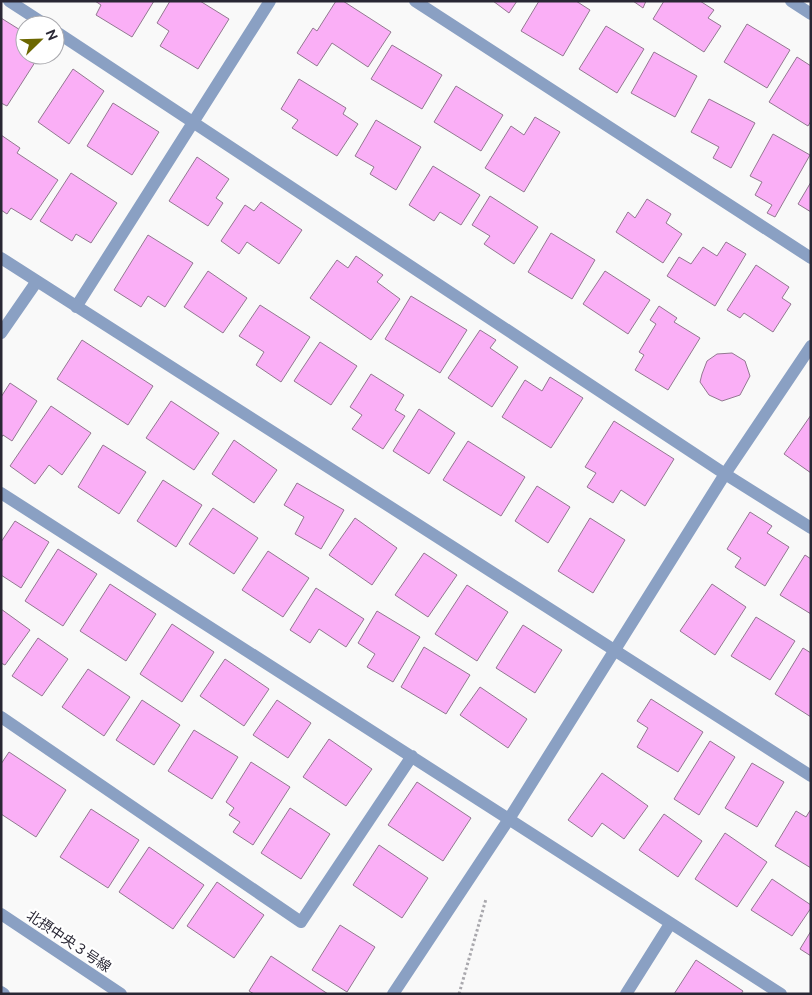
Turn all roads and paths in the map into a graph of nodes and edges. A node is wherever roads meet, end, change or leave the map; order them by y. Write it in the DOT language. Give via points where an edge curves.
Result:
graph roads {
  1 [pos="9,1"];
  2 [pos="270,1"];
  3 [pos="415,1"];
  4 [pos="791,1"];
  5 [pos="811,14"];
  6 [pos="31,15"];
  7 [pos="65,38"];
  8 [pos="193,121"];
  9 [pos="1,258"];
  10 [pos="811,258"];
  11 [pos="37,281"];
  12 [pos="76,306"];
  13 [pos="1,333"];
  14 [pos="811,346"];
  15 [pos="725,474"];
  16 [pos="1,493"];
  17 [pos="811,528"];
  18 [pos="615,650"];
  19 [pos="1,717"];
  20 [pos="412,756"];
  21 [pos="811,776"];
  22 [pos="509,819"];
  23 [pos="488,892"];
  24 [pos="1,914"];
  25 [pos="670,924"];
  26 [pos="120,994"];
  27 [pos="393,994"];
  28 [pos="459,994"];
  29 [pos="626,994"];
  30 [pos="781,994"];
  1 -- 6 [label="street"];
  2 -- 8 [label="street"];
  3 -- 10 [label="street"];
  4 -- 5 [label="street"];
  7 -- 8 [label="street"];
  8 -- 12 [label="street"];
  8 -- 15 [label="street"];
  9 -- 11 [label="street"];
  11 -- 12 [label="street"];
  11 -- 13 [label="street"];
  12 -- 18 [label="street"];
  14 -- 15 [label="street"];
  15 -- 17 [label="street"];
  15 -- 18 [label="street"];
  16 -- 20 [label="street"];
  18 -- 21 [label="street"];
  18 -- 22 [label="street"];
  19 -- 20 [label="street" via="301,922"];
  20 -- 22 [label="street"];
  22 -- 25 [label="street"];
  22 -- 27 [label="street"];
  23 -- 28 [label="path"];
  24 -- 26 [label="street, 北摂中央３号線"];
  25 -- 29 [label="street"];
  25 -- 30 [label="street"];
}
